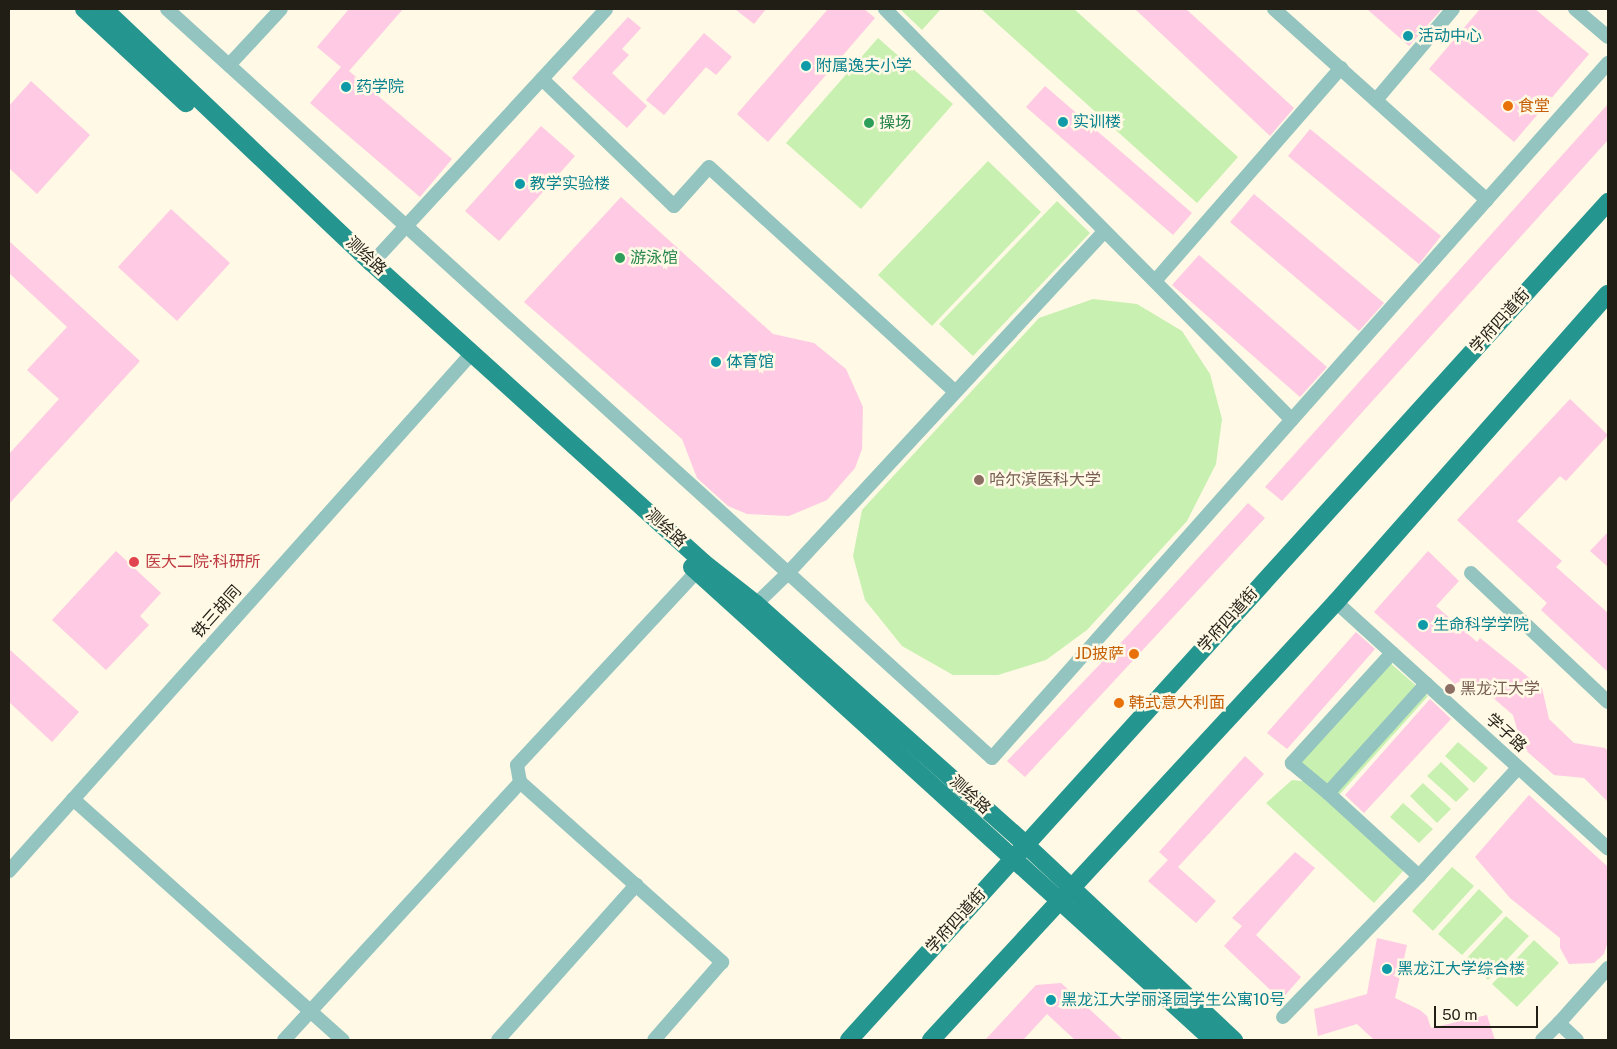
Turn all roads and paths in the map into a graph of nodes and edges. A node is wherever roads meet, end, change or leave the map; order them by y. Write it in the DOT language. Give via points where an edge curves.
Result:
graph roads {
  1 [pos="84,9"];
  2 [pos="104,9"];
  3 [pos="167,9"];
  4 [pos="281,9"];
  5 [pos="606,9"];
  6 [pos="885,9"];
  7 [pos="1274,9"];
  8 [pos="1453,9"];
  9 [pos="1575,9"];
  10 [pos="1608,37"];
  11 [pos="1608,63"];
  12 [pos="230,65"];
  13 [pos="1341,68"];
  14 [pos="542,79"];
  15 [pos="1376,100"];
  16 [pos="1487,200"];
  17 [pos="1608,202"];
  18 [pos="407,227"];
  19 [pos="1104,231"];
  20 [pos="372,263"];
  21 [pos="1155,281"];
  22 [pos="1608,294"];
  23 [pos="469,356"];
  24 [pos="955,392"];
  25 [pos="1292,420"];
  26 [pos="701,567"];
  27 [pos="788,573"];
  28 [pos="1471,573"];
  29 [pos="1336,602"];
  30 [pos="756,604"];
  31 [pos="1392,653"];
  32 [pos="1426,684"];
  33 [pos="1608,702"];
  34 [pos="1518,768"];
  35 [pos="520,782"];
  36 [pos="1328,793"];
  37 [pos="73,800"];
  38 [pos="1025,844"];
  39 [pos="1608,849"];
  40 [pos="1011,859"];
  41 [pos="9,871"];
  42 [pos="1419,876"];
  43 [pos="636,886"];
  44 [pos="1064,895"];
  45 [pos="1608,968"];
  46 [pos="310,1012"];
  47 [pos="1283,1017"];
  48 [pos="1559,1023"];
  49 [pos="284,1040"];
  50 [pos="343,1040"];
  51 [pos="498,1040"];
  52 [pos="654,1040"];
  53 [pos="849,1040"];
  54 [pos="931,1040"];
  55 [pos="1212,1040"];
  56 [pos="1234,1040"];
  57 [pos="1542,1040"];
  58 [pos="1577,1040"];
  1 -- 23 [label="main road, 测绘路"];
  2 -- 20 [label="main road, 测绘路"];
  3 -- 12 [label="street"];
  4 -- 12 [label="street"];
  5 -- 14 [label="street"];
  6 -- 19 [label="street"];
  7 -- 13 [label="street"];
  8 -- 15 [label="street"];
  9 -- 10 [label="street"];
  11 -- 16 [label="street"];
  12 -- 18 [label="street"];
  13 -- 15 [label="street"];
  13 -- 21 [label="street"];
  14 -- 18 [label="street"];
  14 -- 24 [label="street" via="674,206 709,167"];
  15 -- 16 [label="street"];
  16 -- 25 [label="street"];
  17 -- 38 [label="main road, 学府四道街"];
  18 -- 20 [label="street"];
  18 -- 27 [label="street"];
  19 -- 21 [label="street"];
  19 -- 24 [label="street"];
  20 -- 23 [label="main road, 测绘路"];
  21 -- 25 [label="street"];
  22 -- 29 [label="main road"];
  23 -- 26 [label="main road, 测绘路"];
  23 -- 37 [label="street, 铁三胡同"];
  24 -- 27 [label="street"];
  25 -- 27 [label="street" via="992,758"];
  26 -- 30 [label="main road, 测绘路"];
  26 -- 35 [label="street" via="517,765"];
  26 -- 40 [label="main road, 测绘路"];
  27 -- 30 [label="street"];
  28 -- 33 [label="street"];
  29 -- 31 [label="street, 学子路"];
  29 -- 44 [label="main road"];
  30 -- 38 [label="main road, 测绘路"];
  31 -- 32 [label="street, 学子路"];
  31 -- 36 [label="street" via="1292,763"];
  32 -- 34 [label="street, 学子路"];
  32 -- 36 [label="street"];
  34 -- 39 [label="street, 学子路"];
  34 -- 42 [label="street"];
  35 -- 43 [label="street"];
  35 -- 46 [label="street"];
  36 -- 42 [label="street"];
  37 -- 41 [label="street, 铁三胡同"];
  37 -- 46 [label="street"];
  38 -- 40 [label="main road, 学府四道街"];
  38 -- 44 [label="main road, 测绘路"];
  40 -- 44 [label="main road, 测绘路"];
  40 -- 53 [label="main road, 学府四道街"];
  42 -- 47 [label="street"];
  43 -- 51 [label="street"];
  43 -- 52 [label="street" via="722,962"];
  44 -- 54 [label="main road"];
  44 -- 55 [label="main road, 测绘路"];
  44 -- 56 [label="main road, 测绘路"];
  45 -- 48 [label="street"];
  46 -- 49 [label="street"];
  46 -- 50 [label="street"];
  48 -- 57 [label="street"];
  48 -- 58 [label="street"];
}
